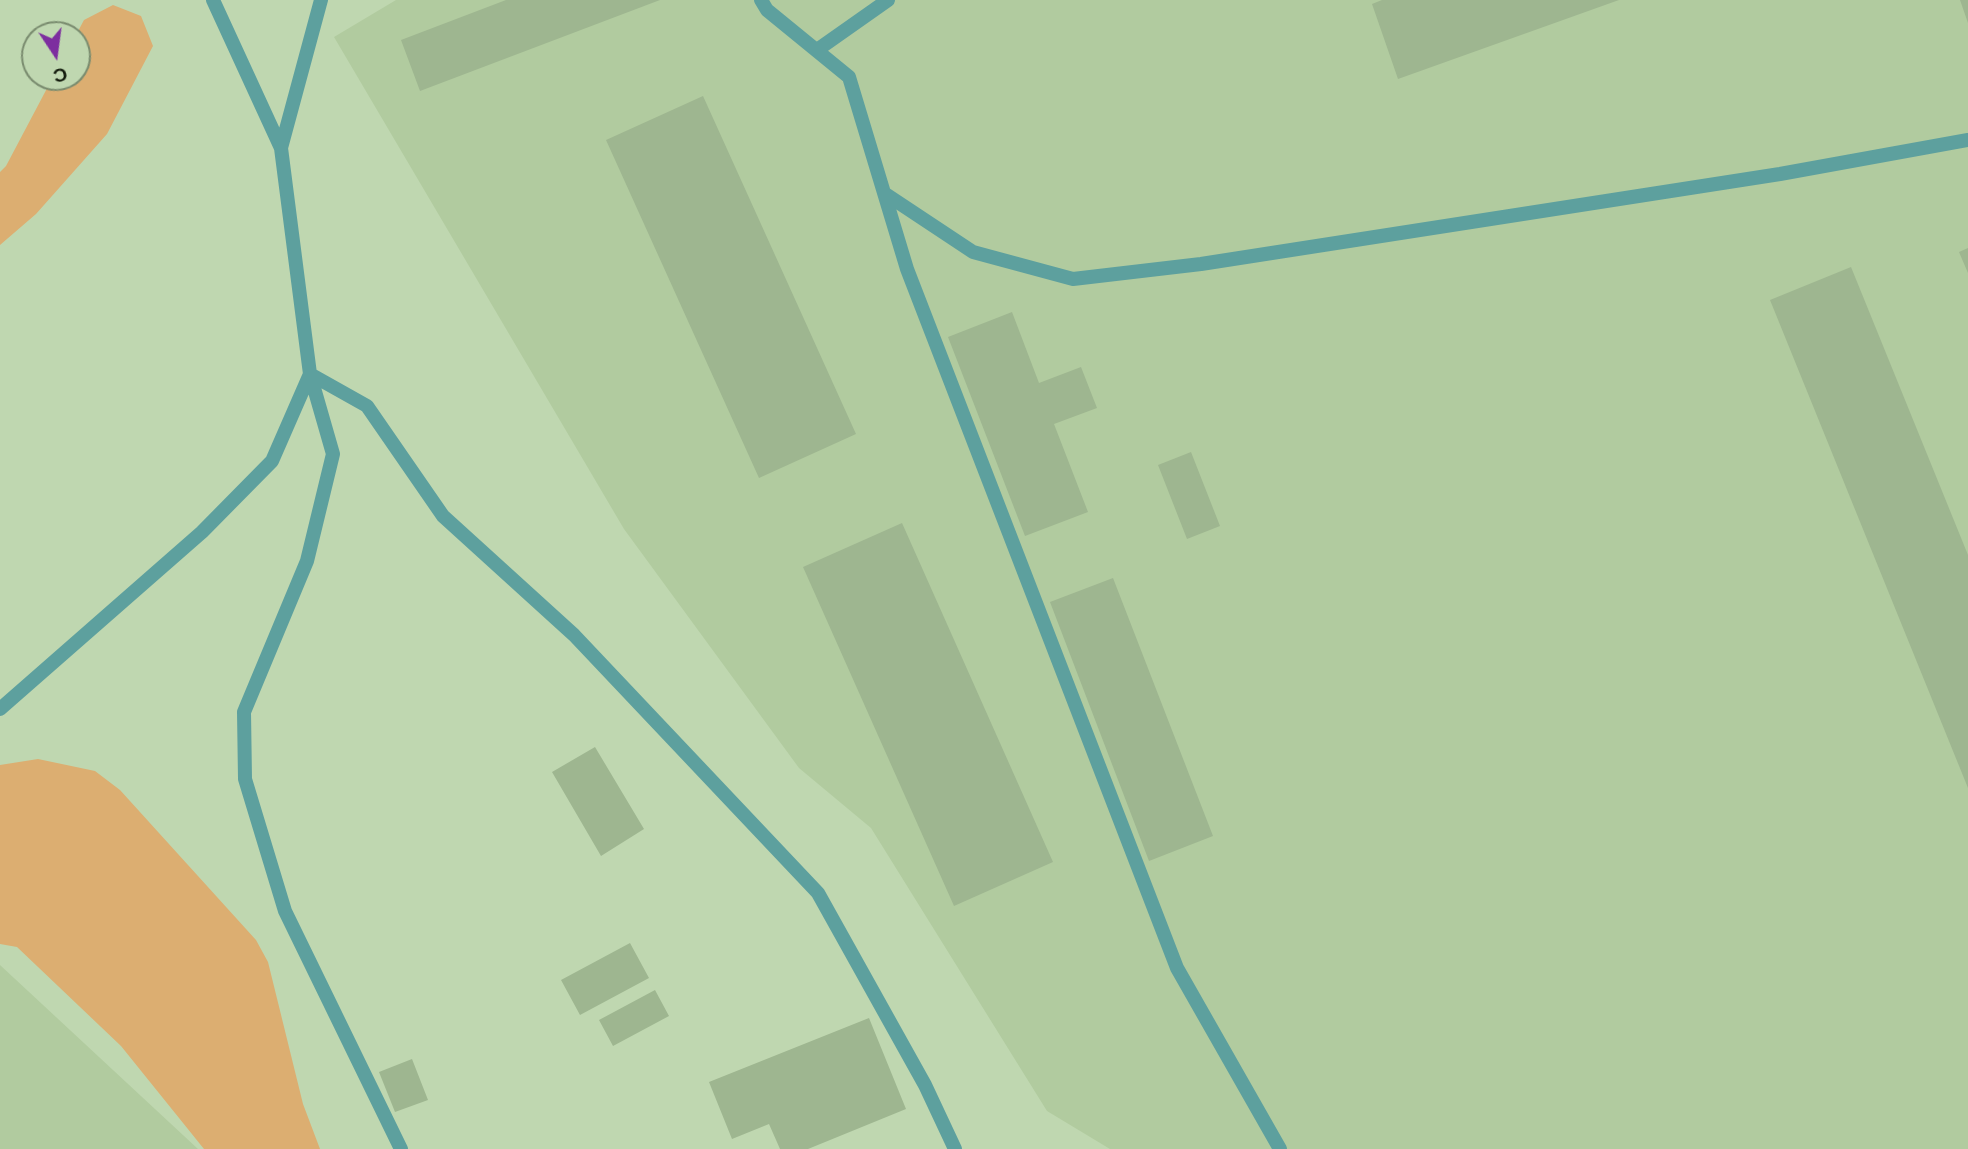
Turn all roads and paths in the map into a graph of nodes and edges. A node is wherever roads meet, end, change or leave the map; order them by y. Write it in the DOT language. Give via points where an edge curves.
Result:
graph roads {
  1 [pos="213,0"];
  2 [pos="321,0"];
  3 [pos="761,0"];
  4 [pos="888,0"];
  5 [pos="817,50"];
  6 [pos="1968,140"];
  7 [pos="281,148"];
  8 [pos="884,192"];
  9 [pos="310,374"];
  10 [pos="0,709"];
  11 [pos="401,1149"];
  12 [pos="955,1149"];
  13 [pos="1280,1149"];
  1 -- 7 [label="lane"];
  2 -- 7 [label="lane"];
  3 -- 5 [label="lane"];
  4 -- 5 [label="lane"];
  5 -- 8 [label="lane" via="849,77"];
  6 -- 8 [label="lane" via="1780,174 1201,264 1073,279 973,252"];
  7 -- 9 [label="lane"];
  8 -- 13 [label="lane" via="908,269 1177,968"];
  9 -- 10 [label="lane" via="272,461 202,532"];
  9 -- 11 [label="lane" via="333,454 307,561 244,712 245,779 285,911"];
  9 -- 12 [label="lane" via="367,406 443,516 573,635 818,893 925,1085"];
}
